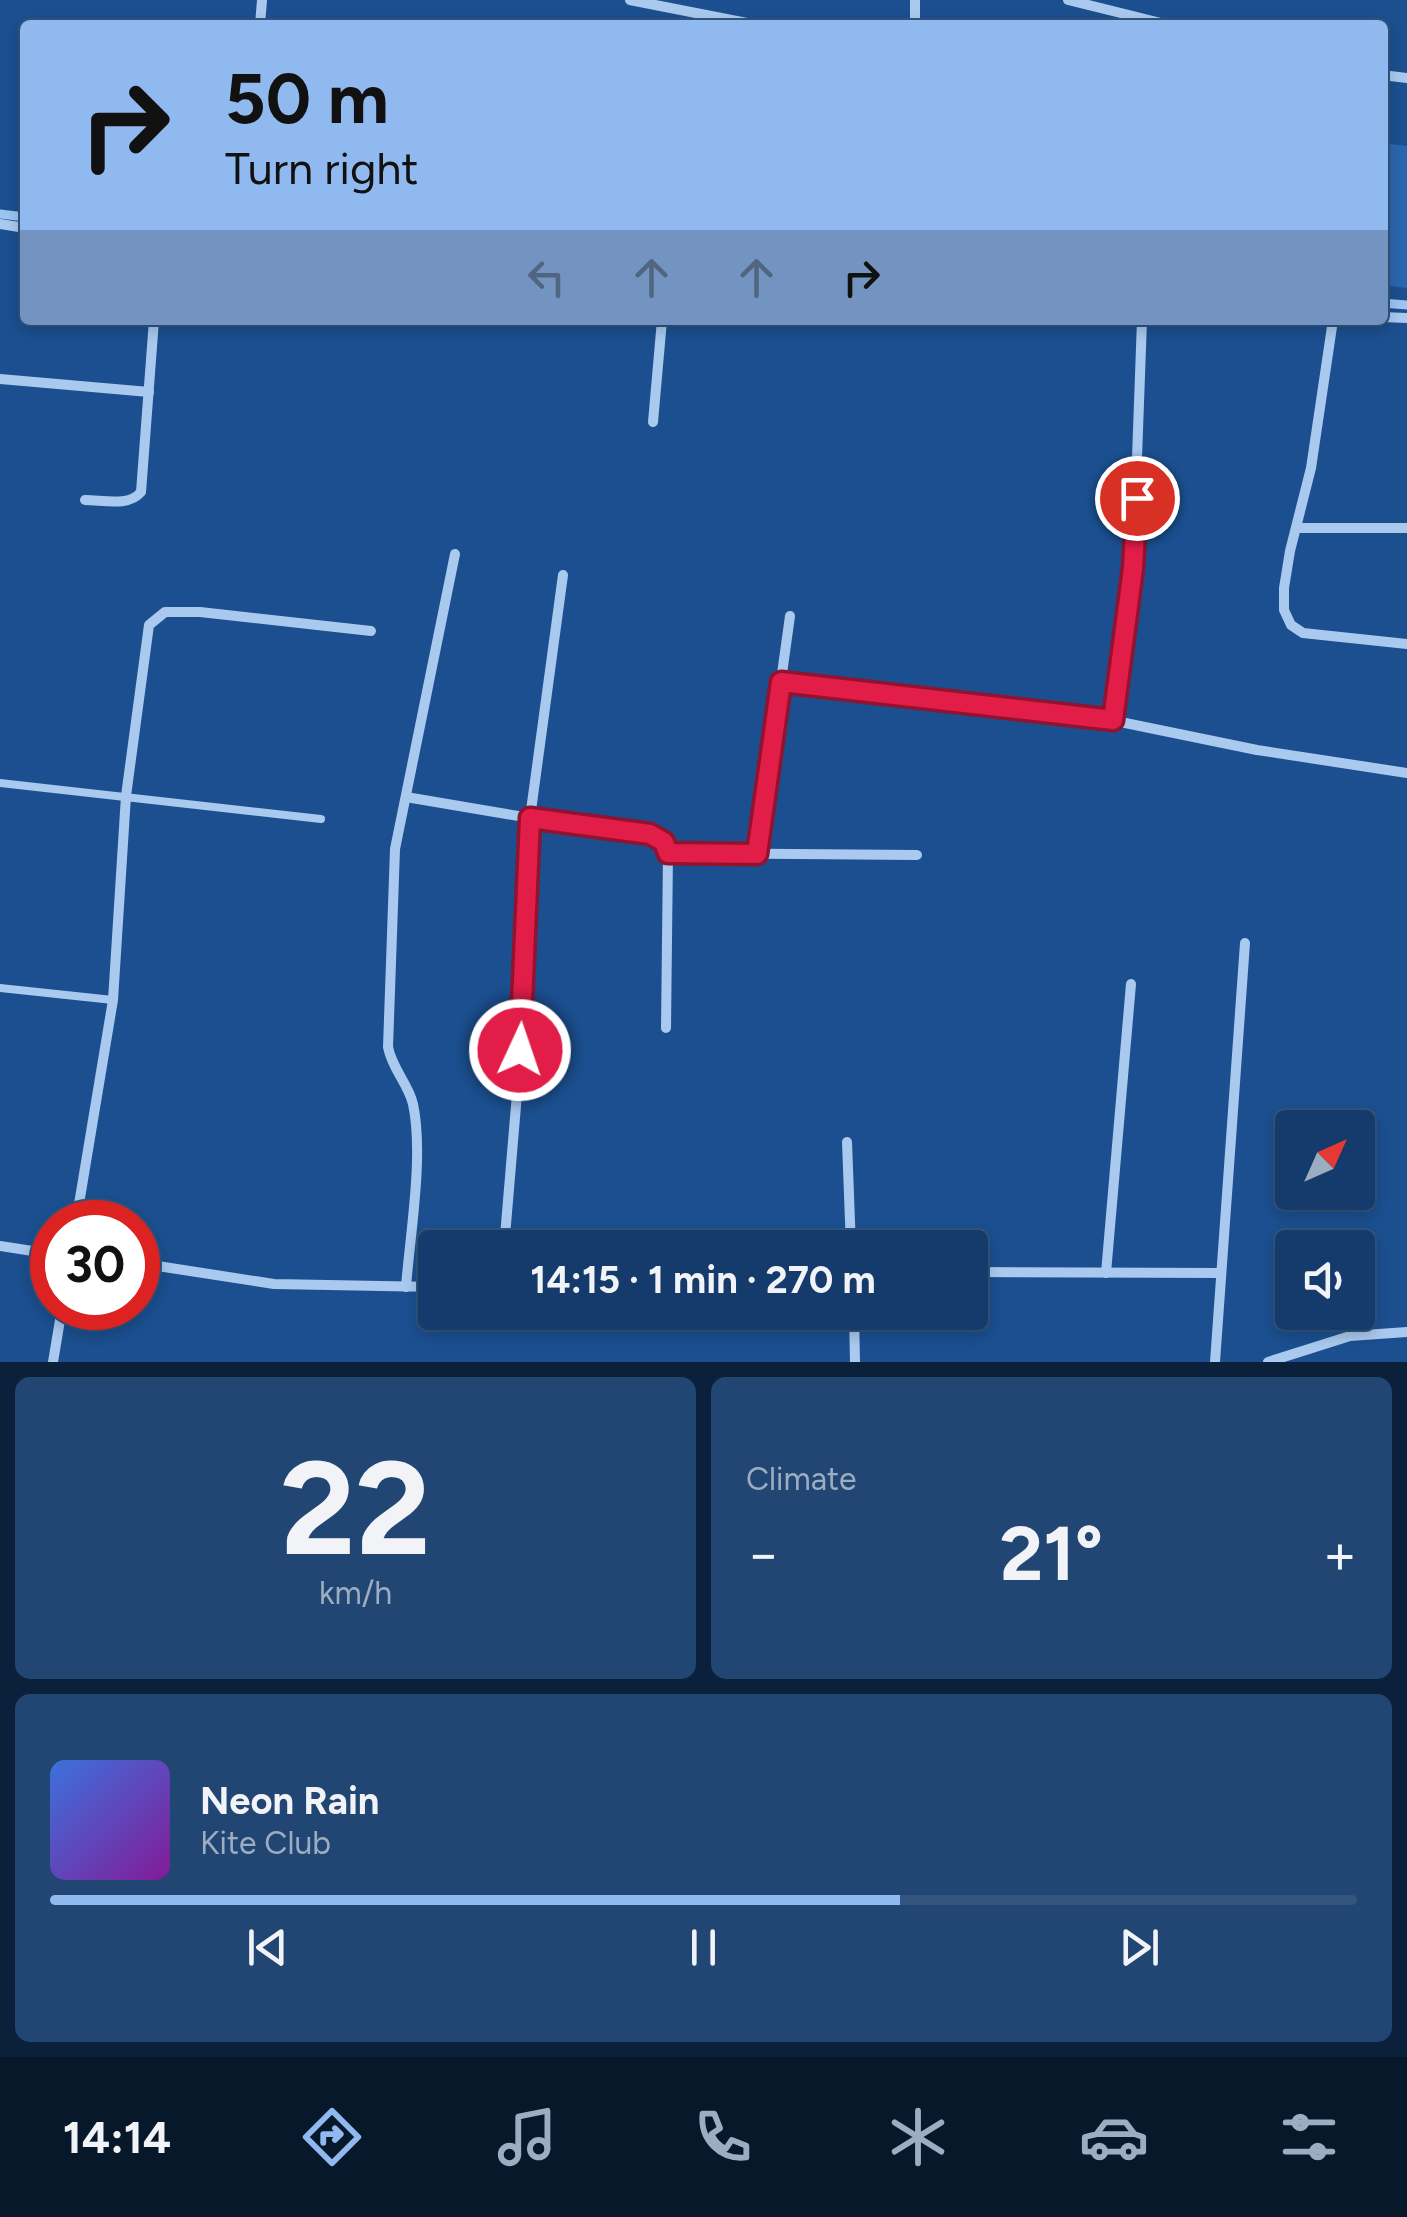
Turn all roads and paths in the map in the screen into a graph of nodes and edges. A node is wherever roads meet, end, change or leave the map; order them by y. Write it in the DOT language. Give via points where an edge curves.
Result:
graph roads {
  1 [pos="630,0"];
  2 [pos="1068,0"];
  3 [pos="731,20"];
  4 [pos="1149,20"];
  5 [pos="154,325"];
  6 [pos="662,325"];
  7 [pos="1142,325"];
  8 [pos="1333,325"];
  9 [pos="0,380"];
  10 [pos="149,392"];
  11 [pos="652,422"];
  12 [pos="85,500"];
  13 [pos="1296,528"];
  14 [pos="1407,528"];
  15 [pos="455,554"];
  16 [pos="563,575"];
  17 [pos="790,616"];
  18 [pos="371,630"];
  19 [pos="1407,644"];
  20 [pos="781,682"];
  21 [pos="1113,720"];
  22 [pos="1407,773"];
  23 [pos="0,783"];
  24 [pos="126,796"];
  25 [pos="406,797"];
  26 [pos="530,818"];
  27 [pos="321,819"];
  28 [pos="668,853"];
  29 [pos="757,854"];
  30 [pos="917,856"];
  31 [pos="1245,942"];
  32 [pos="1131,984"];
  33 [pos="0,988"];
  34 [pos="113,1000"];
  35 [pos="666,1028"];
  36 [pos="847,1142"];
  37 [pos="80,1200"];
  38 [pos="506,1230"];
  39 [pos="850,1230"];
  40 [pos="0,1246"];
  41 [pos="30,1251"];
  42 [pos="160,1266"];
  43 [pos="988,1272"];
  44 [pos="1106,1273"];
  45 [pos="1221,1274"];
  46 [pos="406,1287"];
  47 [pos="418,1287"];
  48 [pos="58,1330"];
  49 [pos="854,1330"];
  50 [pos="1407,1332"];
  51 [pos="53,1362"];
  52 [pos="855,1362"];
  53 [pos="1215,1362"];
  54 [pos="1268,1362"];
  1 -- 3 [label="street"];
  2 -- 4 [label="street"];
  5 -- 10 [label="street"];
  6 -- 11 [label="street"];
  7 -- 21 [label="street" via="1133,568"];
  8 -- 13 [label="street"];
  9 -- 10 [label="street"];
  10 -- 12 [label="street" via="141,492 127,501"];
  13 -- 14 [label="street"];
  13 -- 19 [label="street" via="1284,588 1291,625 1302,633"];
  15 -- 25 [label="street"];
  16 -- 26 [label="street"];
  17 -- 20 [label="street"];
  18 -- 24 [label="street" via="200,612 156,618 146,640"];
  20 -- 21 [label="street"];
  20 -- 29 [label="street"];
  21 -- 22 [label="street"];
  23 -- 24 [label="lane"];
  24 -- 27 [label="lane"];
  24 -- 34 [label="street"];
  25 -- 26 [label="street"];
  25 -- 46 [label="street" via="395,849 388,1046 412,1102 416,1131"];
  26 -- 28 [label="street" via="650,834"];
  26 -- 38 [label="street"];
  28 -- 29 [label="street"];
  28 -- 35 [label="street"];
  29 -- 30 [label="street"];
  31 -- 45 [label="street"];
  32 -- 44 [label="street"];
  33 -- 34 [label="lane"];
  34 -- 37 [label="street"];
  36 -- 39 [label="street"];
  40 -- 41 [label="street"];
  42 -- 46 [label="street" via="274,1284"];
  43 -- 44 [label="street"];
  44 -- 45 [label="street"];
  45 -- 53 [label="street"];
  46 -- 47 [label="street"];
  48 -- 51 [label="street"];
  49 -- 52 [label="street"];
  50 -- 54 [label="street" via="1350,1336"];
}
